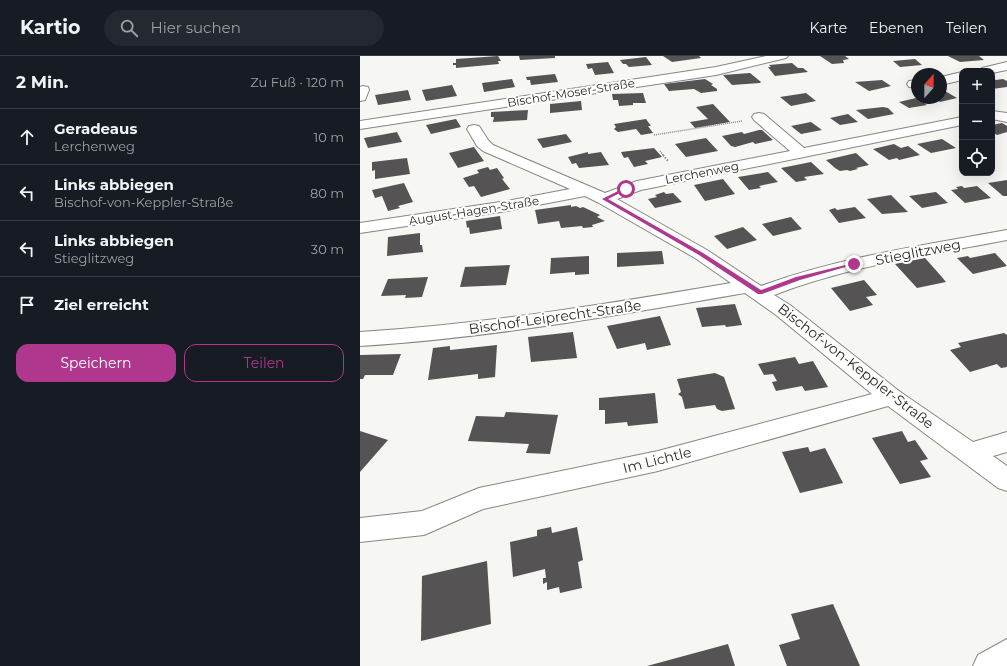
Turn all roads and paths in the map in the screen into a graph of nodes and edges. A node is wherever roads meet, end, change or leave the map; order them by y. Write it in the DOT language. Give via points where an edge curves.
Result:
graph roads {
  1 [pos="782,56"];
  2 [pos="1007,66"];
  3 [pos="995,69"];
  4 [pos="959,77"];
  5 [pos="947,80"];
  6 [pos="995,115"];
  7 [pos="760,118"];
  8 [pos="1007,118"];
  9 [pos="959,122"];
  10 [pos="360,125"];
  11 [pos="474,130"];
  12 [pos="654,136"];
  13 [pos="801,153"];
  14 [pos="596,195"];
  15 [pos="360,228"];
  16 [pos="1007,235"];
  17 [pos="755,289"];
  18 [pos="360,339"];
  19 [pos="891,397"];
  20 [pos="1007,442"];
  21 [pos="971,453"];
  22 [pos="1007,480"];
  23 [pos="360,530"];
  24 [pos="1007,655"];
  25 [pos="989,666"];
  1 -- 10 [label="street, Bischof-Moser-Straße" via="701,73"];
  2 -- 3 [label="street"];
  4 -- 5 [label="street"];
  6 -- 8 [label="street"];
  7 -- 12 [label="path"];
  7 -- 13 [label="street"];
  9 -- 13 [label="street, Lerchenweg"];
  11 -- 14 [label="street, Bischof-von-Keppler-Straße" via="488,148"];
  13 -- 14 [label="street, Lerchenweg" via="637,186 615,194"];
  14 -- 15 [label="street, August-Hagen-Straße"];
  14 -- 17 [label="street, Bischof-von-Keppler-Straße" via="701,254"];
  16 -- 17 [label="street, Stieglitzweg" via="854,264"];
  17 -- 18 [label="street, Bischof-Leiprecht-Straße" via="566,318 401,337"];
  17 -- 19 [label="street, Bischof-von-Keppler-Straße"];
  19 -- 21 [label="street, Bischof-von-Keppler-Straße"];
  19 -- 23 [label="street, Im Lichtle" via="658,461 479,500 424,523"];
  20 -- 21 [label="street"];
  21 -- 22 [label="street, Bischof-von-Keppler-Straße"];
  24 -- 25 [label="street"];
}
